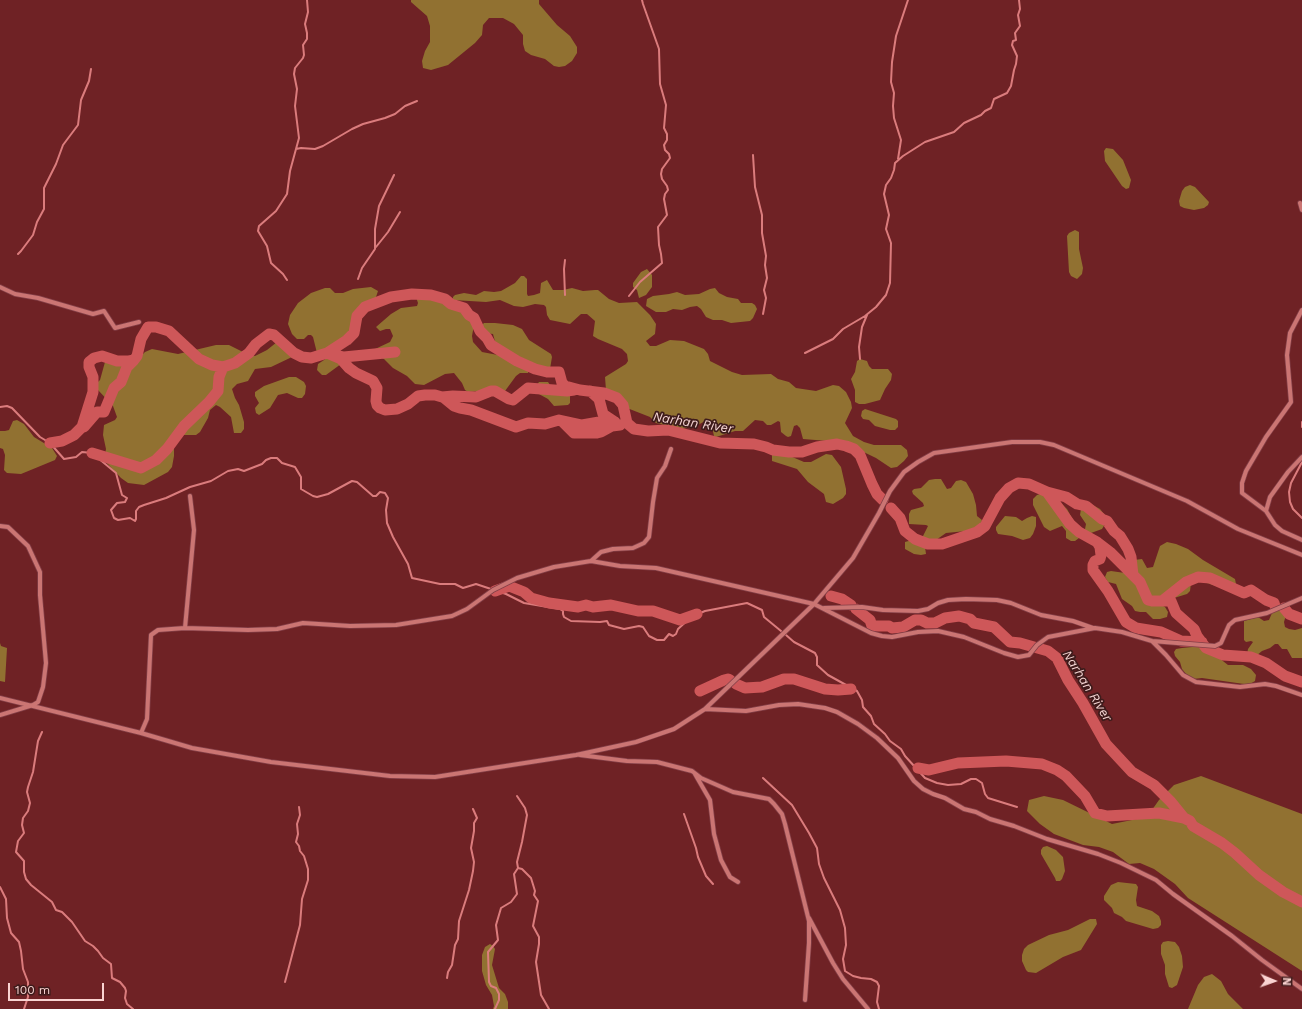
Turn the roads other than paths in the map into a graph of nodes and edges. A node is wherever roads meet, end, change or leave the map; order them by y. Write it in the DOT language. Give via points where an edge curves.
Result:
graph roads {
  1 [pos="1300,203"];
  2 [pos="1302,210"];
  3 [pos="0,287"];
  4 [pos="1302,310"];
  5 [pos="139,322"];
  6 [pos="671,449"];
  7 [pos="1302,458"];
  8 [pos="190,496"];
  9 [pos="1266,511"];
  10 [pos="0,526"];
  11 [pos="1302,540"];
  12 [pos="1302,555"];
  13 [pos="591,561"];
  14 [pos="1302,598"];
  15 [pos="814,604"];
  16 [pos="824,608"];
  17 [pos="185,628"];
  18 [pos="1095,628"];
  19 [pos="1152,641"];
  20 [pos="1302,695"];
  21 [pos="0,698"];
  22 [pos="33,705"];
  23 [pos="704,709"];
  24 [pos="0,715"];
  25 [pos="141,733"];
  26 [pos="576,755"];
  27 [pos="692,771"];
  28 [pos="738,882"];
  29 [pos="807,914"];
  30 [pos="1302,989"];
  31 [pos="805,1000"];
  32 [pos="868,1009"];
  1 -- 2 [label="street"];
  3 -- 5 [label="street" via="16,294 93,314 104,311 115,328"];
  4 -- 9 [label="street" via="1290,333 1287,355 1291,402 1246,471 1242,483 1242,493"];
  6 -- 13 [label="street" via="657,478 649,537 644,543 632,548 601,552"];
  7 -- 9 [label="street" via="1270,497"];
  8 -- 17 [label="street" via="194,530"];
  9 -- 11 [label="street" via="1282,531"];
  10 -- 22 [label="street" via="8,527 28,546 40,572 46,663 43,687 38,702"];
  12 -- 15 [label="street" via="1238,529 1187,501 1054,445 1012,442 934,453 904,472 890,491 853,558"];
  13 -- 15 [label="street" via="656,568"];
  13 -- 17 [label="street" via="554,567 517,578 452,616 396,625 303,623 276,629"];
  14 -- 19 [label="street" via="1267,613 1235,620 1229,625 1221,643 1216,646"];
  15 -- 16 [label="street"];
  15 -- 23 [label="street"];
  16 -- 18 [label="street" via="918,611 948,600 997,600 1041,615"];
  16 -- 18 [label="street" via="882,636 938,631 964,637 1018,657 1029,655 1048,637"];
  17 -- 25 [label="street" via="158,630 151,635 147,719"];
  18 -- 19 [label="street" via="1122,632"];
  19 -- 20 [label="street" via="1183,675 1196,682 1240,687 1265,684"];
  21 -- 22 [label="street"];
  22 -- 24 [label="street"];
  22 -- 25 [label="street"];
  23 -- 26 [label="street" via="674,729 636,742"];
  23 -- 30 [label="street" via="746,711 798,704 837,712 877,738 898,758 923,789 990,819 1121,862 1156,880"];
  25 -- 26 [label="street" via="192,748 241,757 409,777 435,777"];
  26 -- 27 [label="street" via="657,762"];
  27 -- 28 [label="street" via="710,800 714,834 721,860 730,877"];
  27 -- 29 [label="street" via="701,778 733,792 769,799 774,804 782,814"];
  29 -- 31 [label="street" via="809,943"];
  29 -- 32 [label="street" via="843,979"];
}
